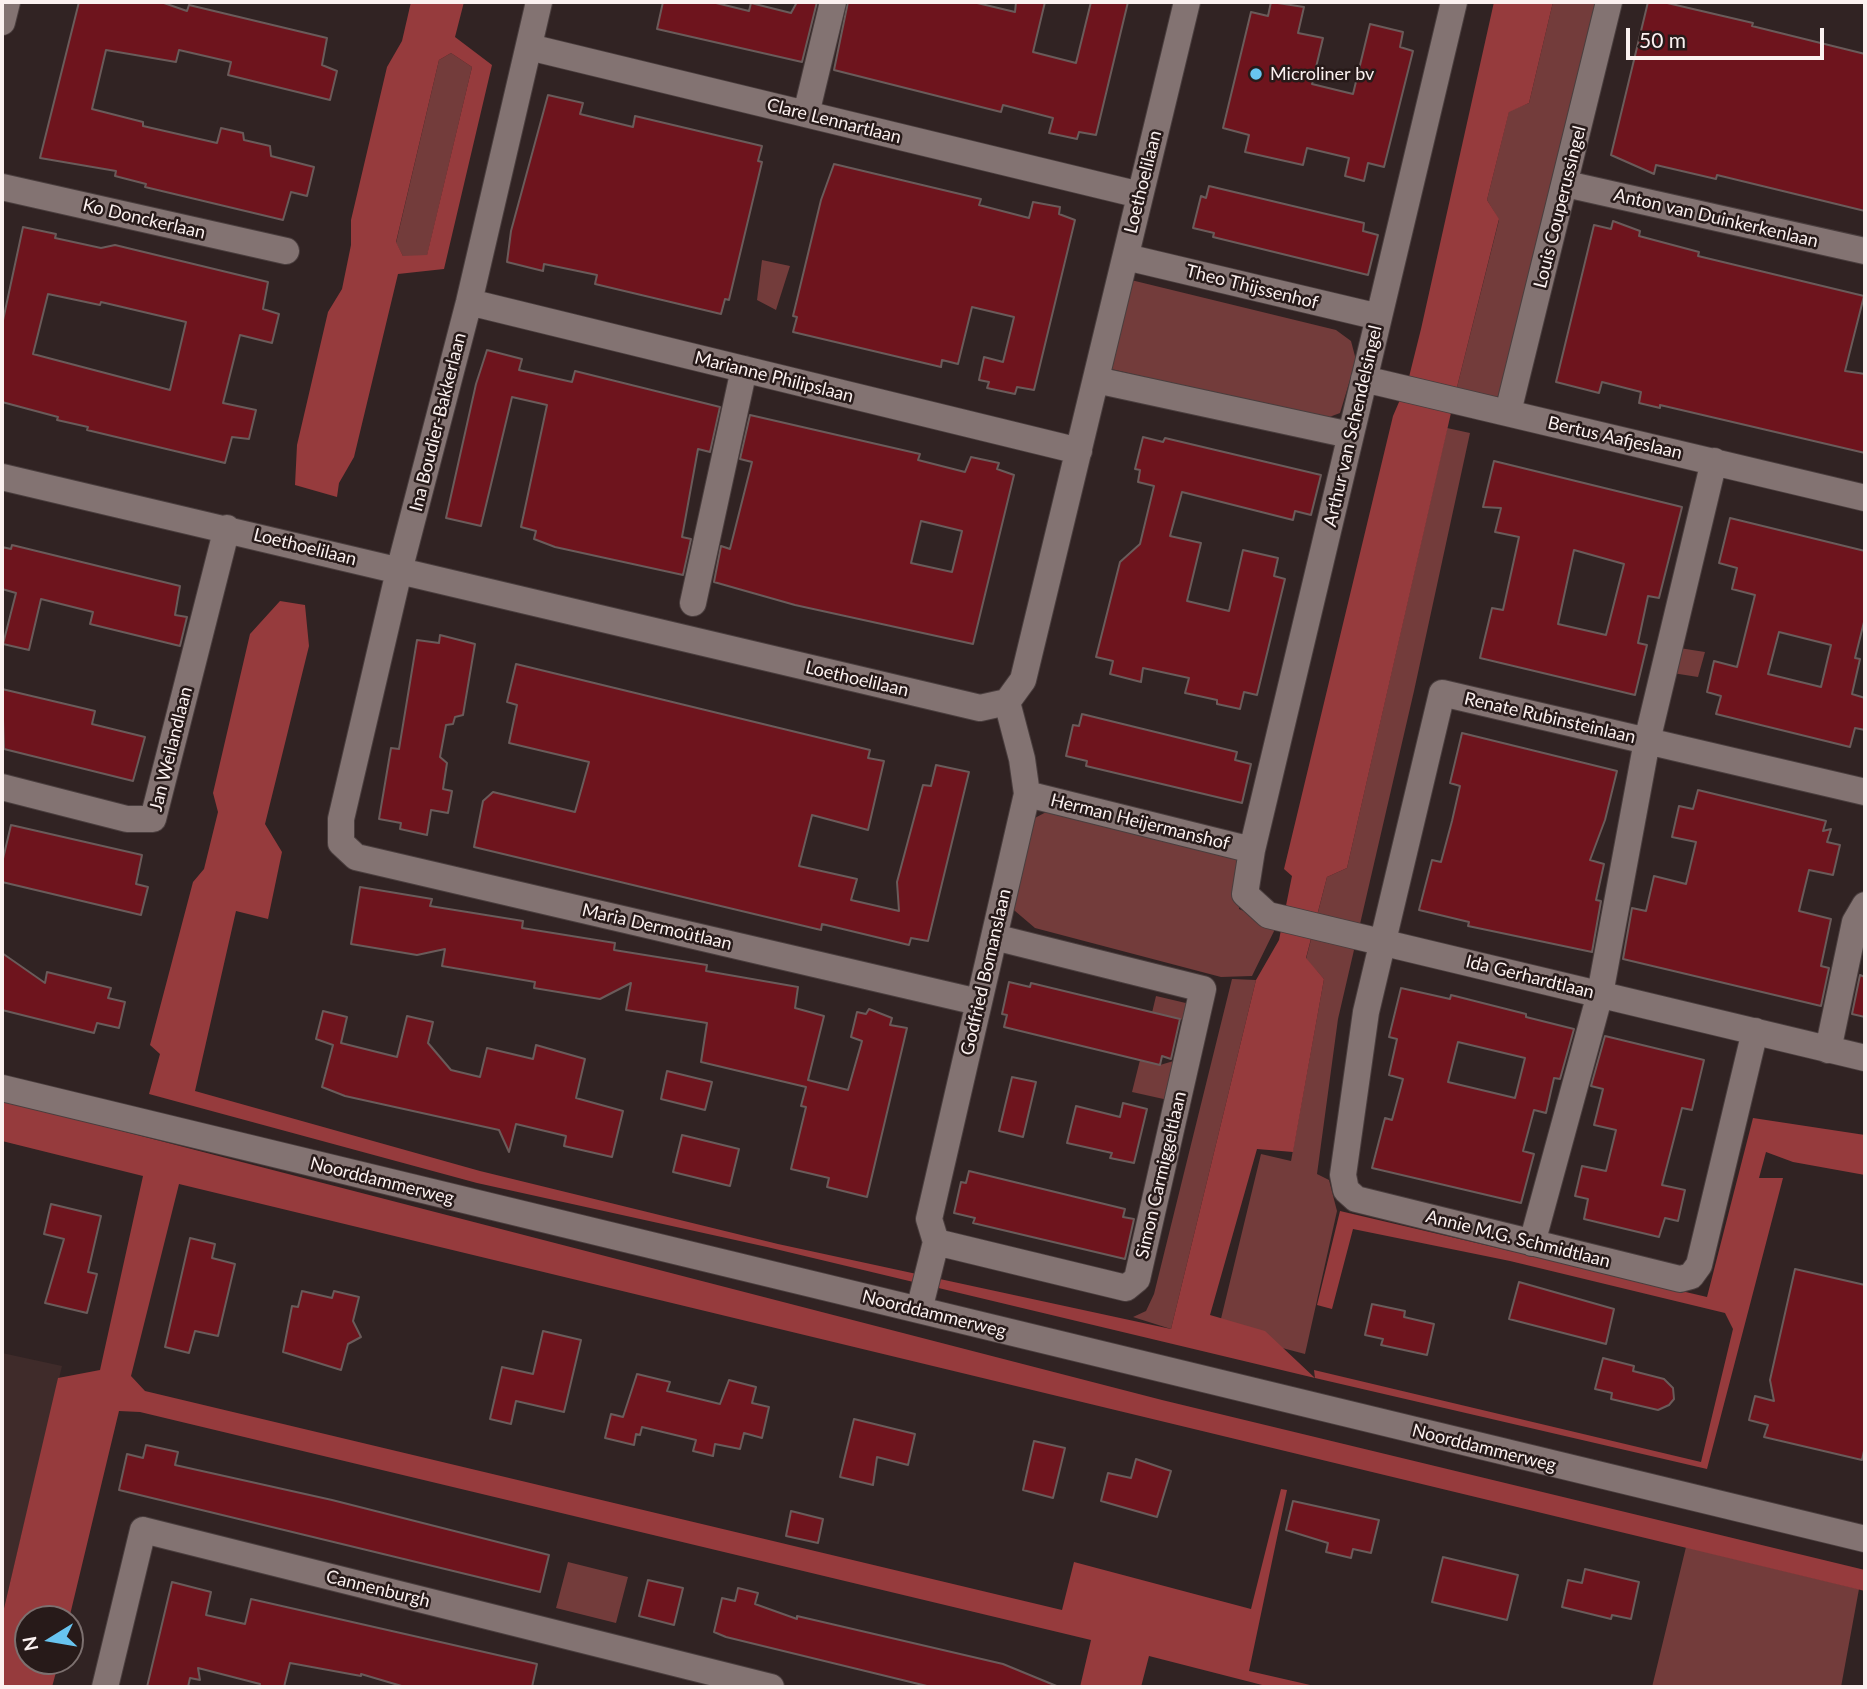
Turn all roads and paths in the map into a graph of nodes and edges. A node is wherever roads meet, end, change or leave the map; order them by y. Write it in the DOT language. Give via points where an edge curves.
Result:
graph roads {
  1 [pos="7,2"];
  2 [pos="539,2"];
  3 [pos="833,2"];
  4 [pos="1187,2"];
  5 [pos="1454,2"];
  6 [pos="1609,2"];
  7 [pos="2,22"];
  8 [pos="529,47"];
  9 [pos="806,114"];
  10 [pos="1566,184"];
  11 [pos="2,187"];
  12 [pos="1140,195"];
  13 [pos="286,251"];
  14 [pos="1865,251"];
  15 [pos="1126,257"];
  16 [pos="469,302"];
  17 [pos="1379,317"];
  18 [pos="744,369"];
  19 [pos="1364,379"];
  20 [pos="1096,380"];
  21 [pos="1508,412"];
  22 [pos="1350,435"];
  23 [pos="1079,451"];
  24 [pos="1714,461"];
  25 [pos="2,477"];
  26 [pos="1865,498"];
  27 [pos="228,528"];
  28 [pos="400,570"];
  29 [pos="692,603"];
  30 [pos="1007,702"];
  31 [pos="1647,741"];
  32 [pos="2,787"];
  33 [pos="1865,792"];
  34 [pos="1027,794"];
  35 [pos="341,843"];
  36 [pos="1252,850"];
  37 [pos="1865,905"];
  38 [pos="994,937"];
  39 [pos="1381,941"];
  40 [pos="1600,994"];
  41 [pos="978,1002"];
  42 [pos="1755,1031"];
  43 [pos="1828,1049"];
  44 [pos="1865,1058"];
  45 [pos="2,1088"];
  46 [pos="1532,1243"];
  47 [pos="934,1252"];
  48 [pos="921,1301"];
  49 [pos="1865,1539"];
  50 [pos="105,1687"];
  51 [pos="771,1687"];
  1 -- 7 [label="street"];
  2 -- 8 [label="street, Ina Boudier-Bakkerlaan"];
  3 -- 9 [label="street"];
  4 -- 12 [label="street, Loethoelilaan"];
  5 -- 17 [label="street, Arthur van Schendelsingel"];
  6 -- 10 [label="street, Louis Couperussingel"];
  8 -- 9 [label="street, Clare Lennartlaan"];
  8 -- 16 [label="street, Ina Boudier-Bakkerlaan"];
  9 -- 12 [label="street, Clare Lennartlaan"];
  10 -- 14 [label="street, Anton van Duinkerkenlaan"];
  10 -- 21 [label="street, Louis Couperussingel"];
  11 -- 13 [label="street, Ko Donckerlaan"];
  12 -- 15 [label="street, Loethoelilaan"];
  15 -- 17 [label="street, Theo Thijssenhof"];
  15 -- 20 [label="street, Loethoelilaan"];
  16 -- 18 [label="street, Marianne Philipslaan"];
  16 -- 28 [label="street, Ina Boudier-Bakkerlaan"];
  17 -- 19 [label="street, Arthur van Schendelsingel"];
  18 -- 23 [label="street, Marianne Philipslaan"];
  18 -- 29 [label="street"];
  19 -- 21 [label="street, Bertus Aafjeslaan"];
  19 -- 22 [label="street, Arthur van Schendelsingel"];
  20 -- 22 [label="street"];
  20 -- 23 [label="street, Loethoelilaan"];
  21 -- 24 [label="street, Bertus Aafjeslaan"];
  22 -- 36 [label="street, Arthur van Schendelsingel"];
  23 -- 30 [label="street, Loethoelilaan" via="1023,680"];
  24 -- 26 [label="street, Bertus Aafjeslaan"];
  24 -- 31 [label="street"];
  25 -- 27 [label="street, Loethoelilaan"];
  27 -- 28 [label="street, Loethoelilaan"];
  27 -- 32 [label="street, Jan Weilandlaan" via="153,819 127,819"];
  28 -- 30 [label="street, Loethoelilaan" via="980,708"];
  28 -- 35 [label="street, Ina Boudier-Bakkerlaan" via="341,819"];
  30 -- 34 [label="street, Godfried Bomanslaan"];
  31 -- 33 [label="street, Renate Rubinsteinlaan"];
  31 -- 39 [label="street, Renate Rubinsteinlaan" via="1442,693"];
  31 -- 40 [label="street"];
  34 -- 36 [label="street, Herman Heijermanshof"];
  34 -- 38 [label="street, Godfried Bomanslaan"];
  35 -- 41 [label="street, Maria Dermoûtlaan" via="356,857"];
  36 -- 39 [label="street, Ida Gerhardtlaan" via="1245,894 1268,915"];
  37 -- 43 [label="street" via="1856,922"];
  38 -- 41 [label="street, Godfried Bomanslaan"];
  38 -- 47 [label="street, Simon Carmiggeltlaan" via="1203,989 1137,1279 1126,1288"];
  39 -- 40 [label="street, Ida Gerhardtlaan"];
  39 -- 46 [label="street, Annie M.G. Schmidtlaan" via="1362,1036 1343,1175 1346,1190 1356,1199"];
  40 -- 42 [label="street, Ida Gerhardtlaan"];
  40 -- 46 [label="street"];
  41 -- 47 [label="street, Godfried Bomanslaan" via="929,1219"];
  42 -- 43 [label="street, Ida Gerhardtlaan"];
  42 -- 46 [label="street, Annie M.G. Schmidtlaan" via="1699,1265 1691,1276 1680,1279"];
  43 -- 44 [label="street, Ida Gerhardtlaan"];
  45 -- 48 [label="street, Noorddammerweg"];
  47 -- 48 [label="street"];
  48 -- 49 [label="street, Noorddammerweg"];
  50 -- 51 [label="street, Cannenburgh" via="143,1530"];
}
